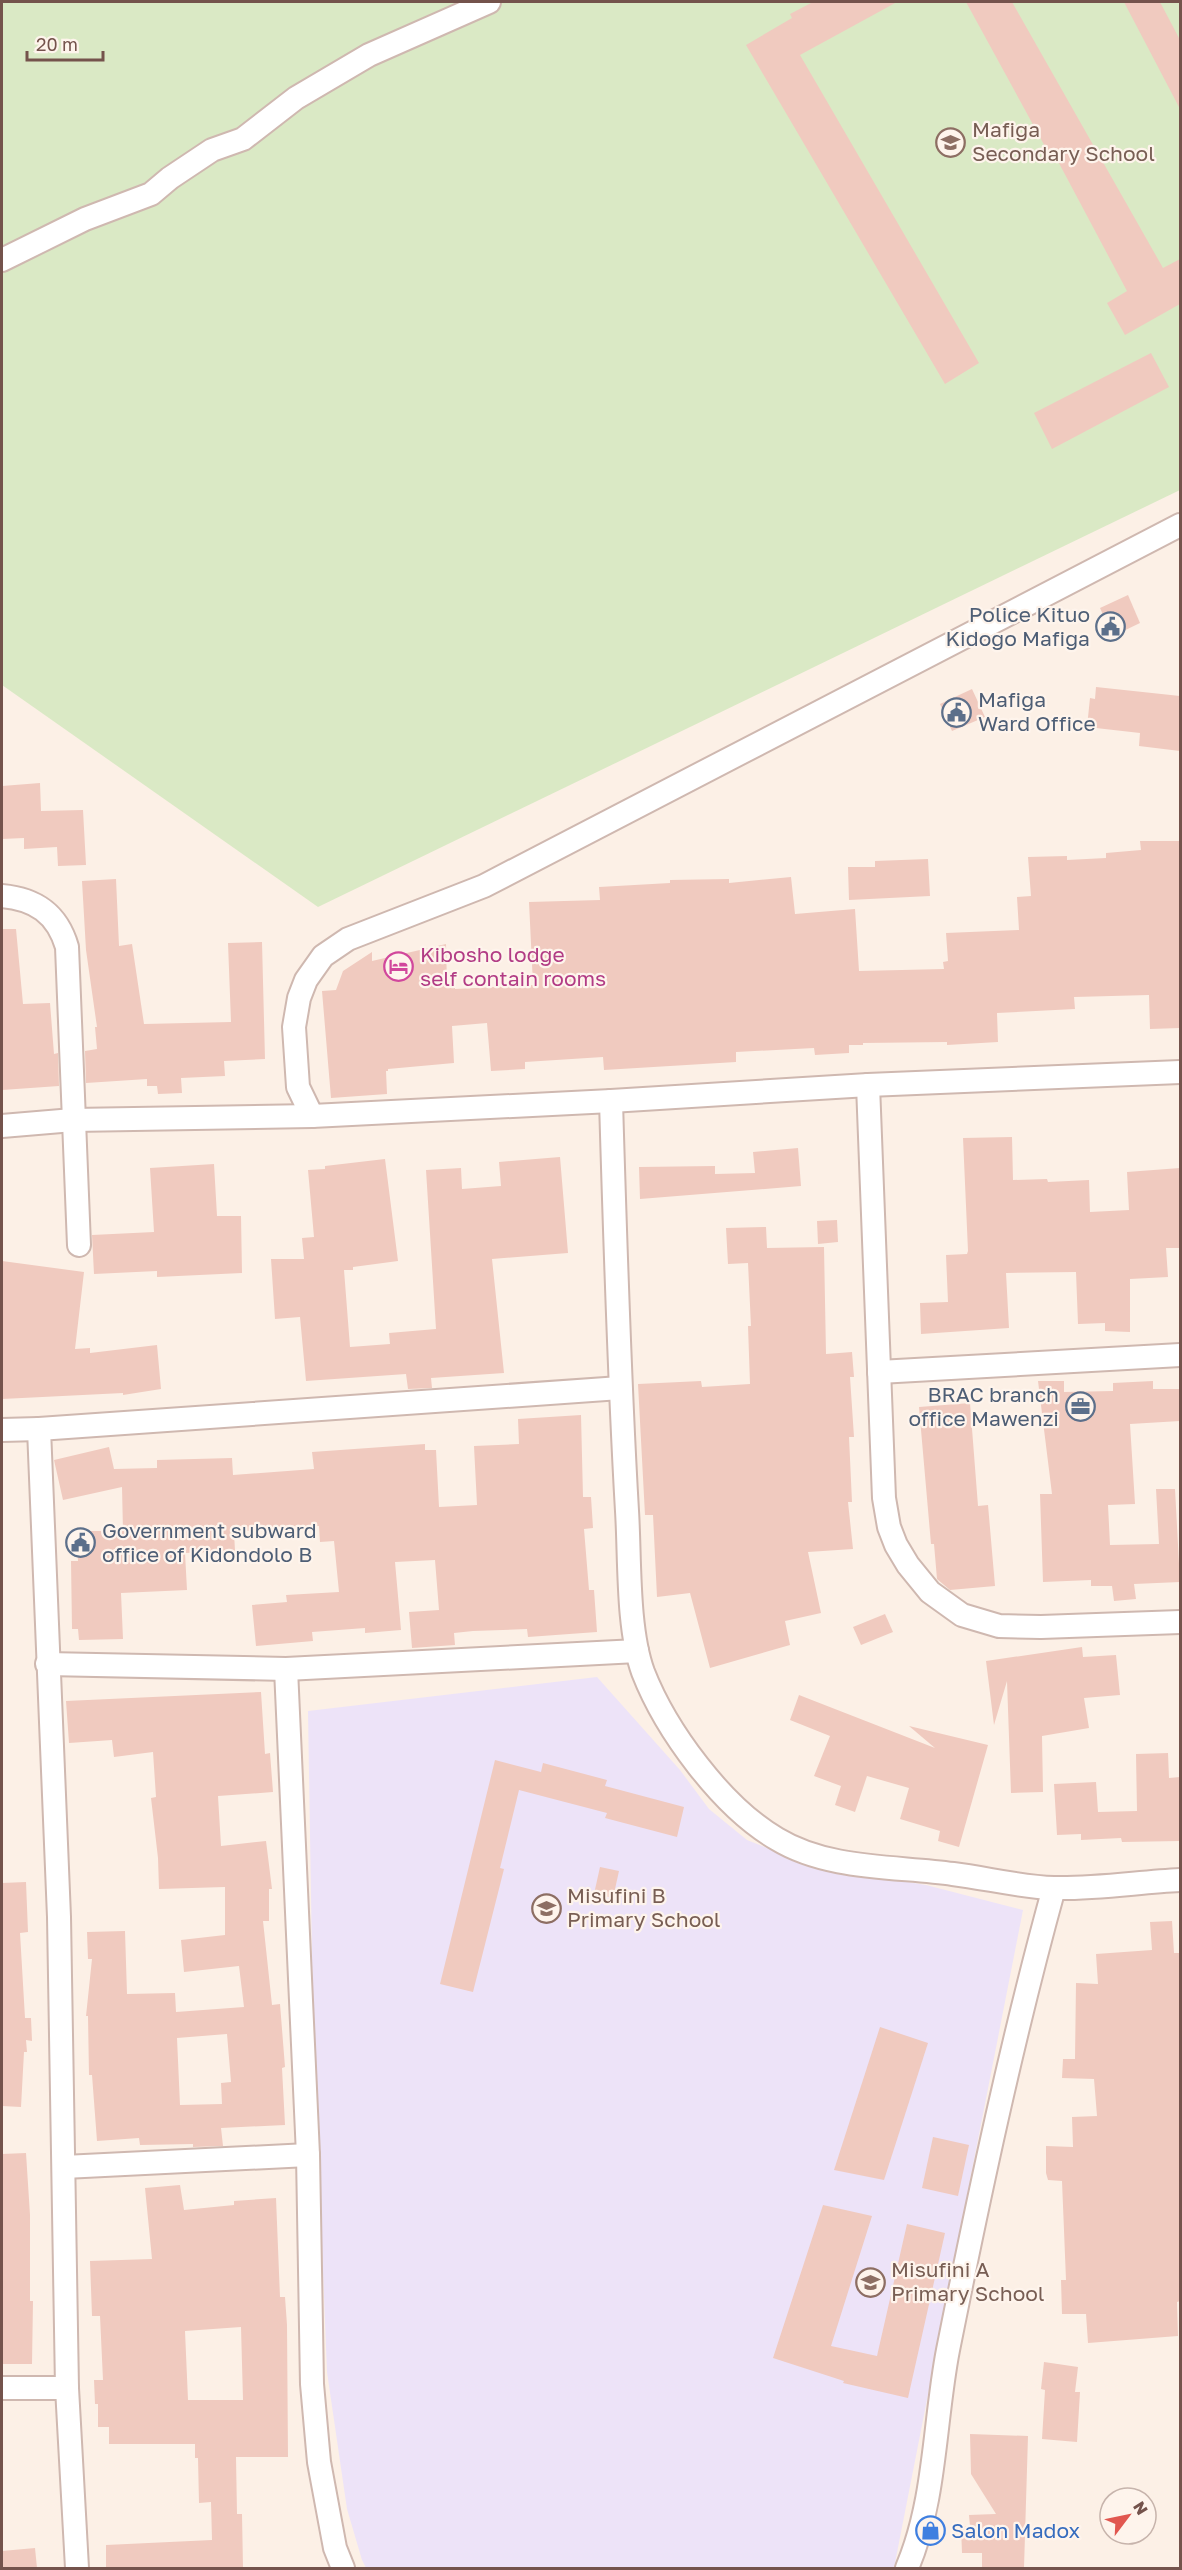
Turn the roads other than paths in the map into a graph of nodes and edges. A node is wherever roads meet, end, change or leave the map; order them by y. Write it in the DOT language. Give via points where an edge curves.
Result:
graph roads {
  1 [pos="489,2"];
  2 [pos="2,260"];
  3 [pos="1180,525"];
  4 [pos="2,896"];
  5 [pos="1180,1072"];
  6 [pos="868,1085"];
  7 [pos="611,1101"];
  8 [pos="312,1116"];
  9 [pos="73,1120"];
  10 [pos="2,1126"];
  11 [pos="79,1245"];
  12 [pos="1180,1355"];
  13 [pos="879,1372"];
  14 [pos="620,1388"];
  15 [pos="39,1429"];
  16 [pos="2,1430"];
  17 [pos="1180,1622"];
  18 [pos="637,1651"];
  19 [pos="47,1664"];
  20 [pos="286,1669"];
  21 [pos="1180,1880"];
  22 [pos="1054,1888"];
  23 [pos="308,2155"];
  24 [pos="63,2167"];
  25 [pos="2,2388"];
  26 [pos="67,2388"];
  27 [pos="77,2568"];
  28 [pos="343,2568"];
  29 [pos="907,2568"];
  1 -- 2 [label="street" via="369,55 296,98 243,139 212,150 151,194 85,219"];
  3 -- 8 [label="street" via="484,886 348,939 324,956 306,980 299,998 294,1027 298,1087"];
  4 -- 9 [label="street" via="39,906 49,913 64,938"];
  5 -- 6 [label="street"];
  6 -- 7 [label="street"];
  6 -- 13 [label="street"];
  7 -- 8 [label="street"];
  7 -- 14 [label="street"];
  8 -- 9 [label="street"];
  9 -- 10 [label="street"];
  9 -- 11 [label="street"];
  12 -- 13 [label="street"];
  13 -- 17 [label="street" via="884,1498 889,1527 896,1545 930,1592 962,1615 999,1626"];
  14 -- 15 [label="street"];
  14 -- 18 [label="street"];
  15 -- 16 [label="street"];
  15 -- 19 [label="street"];
  18 -- 20 [label="street"];
  18 -- 22 [label="street" via="670,1723 706,1776 740,1812 777,1839 807,1852 861,1864"];
  19 -- 20 [label="street"];
  19 -- 24 [label="street"];
  20 -- 23 [label="street"];
  21 -- 22 [label="street"];
  22 -- 29 [label="street" via="1025,1993 992,2140 948,2353 926,2508"];
  23 -- 24 [label="street"];
  23 -- 28 [label="street" via="312,2384 319,2462 335,2548"];
  24 -- 26 [label="street"];
  25 -- 26 [label="street"];
  26 -- 27 [label="street"];
}
